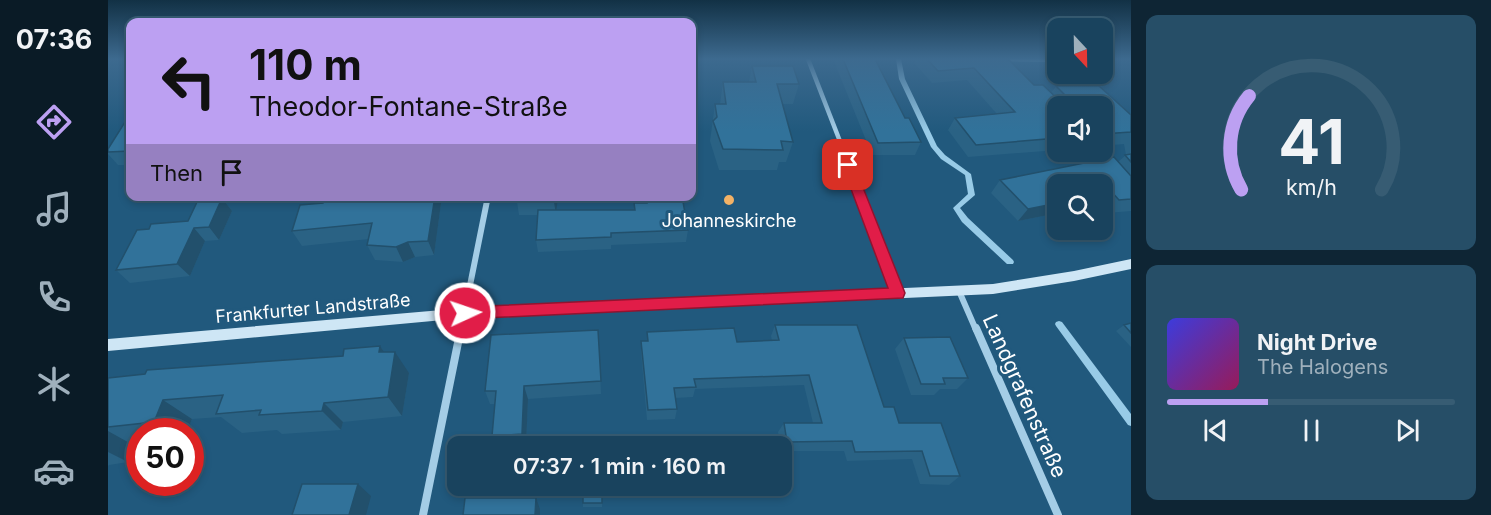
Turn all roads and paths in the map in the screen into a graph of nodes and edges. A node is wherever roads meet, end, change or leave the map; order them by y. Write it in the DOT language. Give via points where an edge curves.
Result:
graph roads {
  1 [pos="817,83"];
  2 [pos="1101,162"];
  3 [pos="1107,168"];
  4 [pos="487,201"];
  5 [pos="1131,264"];
  6 [pos="959,291"];
  7 [pos="898,293"];
  8 [pos="465,313"];
  9 [pos="108,345"];
  10 [pos="423,515"];
  11 [pos="1058,515"];
  1 -- 7 [label="street"];
  2 -- 3 [label="street"];
  4 -- 8 [label="street"];
  5 -- 6 [label="main road, Frankfurter Landstraße" via="1074,276"];
  6 -- 7 [label="main road, Frankfurter Landstraße"];
  6 -- 11 [label="street, Landgrafenstraße"];
  7 -- 8 [label="main road, Frankfurter Landstraße"];
  8 -- 9 [label="main road, Frankfurter Landstraße"];
  8 -- 10 [label="street"];
}
